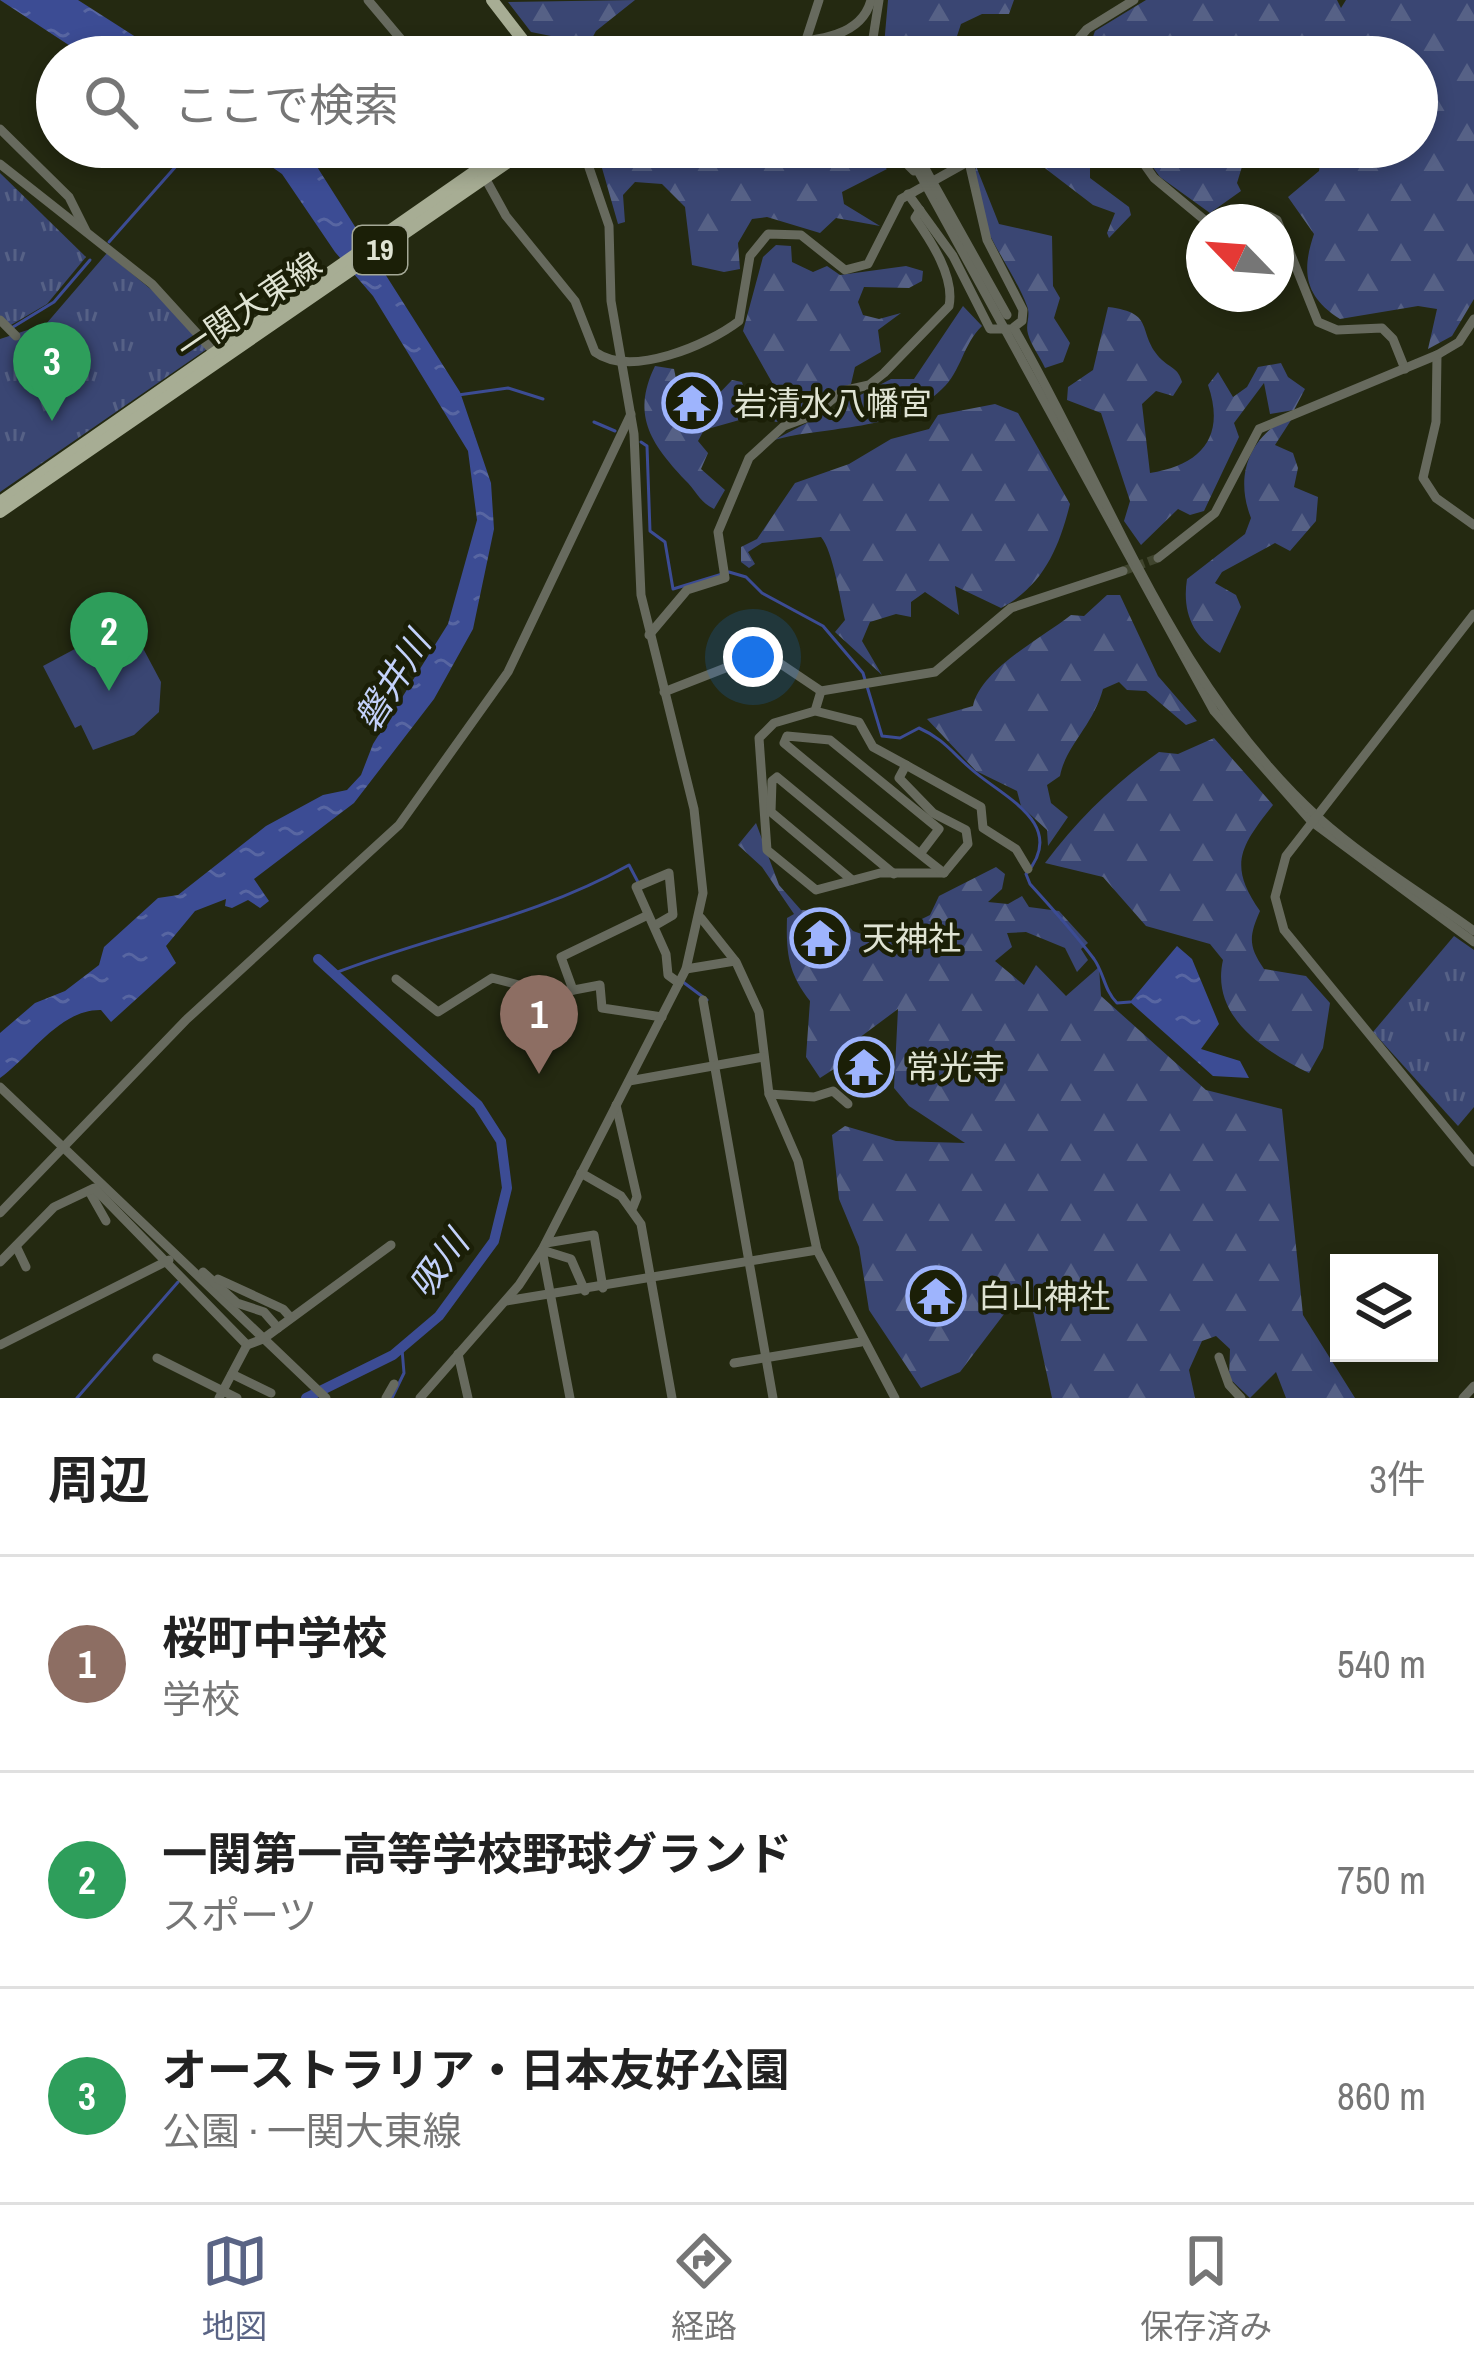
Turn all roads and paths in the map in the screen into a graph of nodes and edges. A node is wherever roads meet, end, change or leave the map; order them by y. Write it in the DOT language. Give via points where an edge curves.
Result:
graph roads {
  1 [pos="368,0"];
  2 [pos="492,0"];
  3 [pos="816,0"];
  4 [pos="875,0"];
  5 [pos="1134,0"];
  6 [pos="398,36"];
  7 [pos="520,36"];
  8 [pos="805,36"];
  9 [pos="815,36"];
  10 [pos="872,36"];
  11 [pos="1081,36"];
  12 [pos="0,129"];
  13 [pos="0,164"];
  14 [pos="36,164"];
  15 [pos="40,168"];
  16 [pos="480,168"];
  17 [pos="480,168"];
  18 [pos="498,168"];
  19 [pos="590,168"];
  20 [pos="912,168"];
  21 [pos="924,168"];
  22 [pos="924,168"];
  23 [pos="955,168"];
  24 [pos="970,168"];
  25 [pos="1147,168"];
  26 [pos="914,191"];
  27 [pos="1186,204"];
  28 [pos="920,210"];
  29 [pos="955,226"];
  30 [pos="86,230"];
  31 [pos="1294,262"];
  32 [pos="15,313"];
  33 [pos="1474,319"];
  34 [pos="1,321"];
  35 [pos="1011,328"];
  36 [pos="16,336"];
  37 [pos="223,350"];
  38 [pos="1437,356"];
  39 [pos="621,359"];
  40 [pos="1405,369"];
  41 [pos="631,414"];
  42 [pos="0,502"];
  43 [pos="0,512"];
  44 [pos="1474,525"];
  45 [pos="1158,558"];
  46 [pos="1123,571"];
  47 [pos="1474,614"];
  48 [pos="649,635"];
  49 [pos="821,691"];
  50 [pos="664,692"];
  51 [pos="815,711"];
  52 [pos="906,765"];
  53 [pos="856,802"];
  54 [pos="1314,819"];
  55 [pos="837,826"];
  56 [pos="920,854"];
  57 [pos="1028,869"];
  58 [pos="944,873"];
  59 [pos="895,874"];
  60 [pos="852,880"];
  61 [pos="701,918"];
  62 [pos="651,921"];
  63 [pos="1474,932"];
  64 [pos="1474,941"];
  65 [pos="735,961"];
  66 [pos="686,969"];
  67 [pos="396,979"];
  68 [pos="679,983"];
  69 [pos="573,990"];
  70 [pos="703,1000"];
  71 [pos="662,1017"];
  72 [pos="764,1058"];
  73 [pos="716,1065"];
  74 [pos="628,1081"];
  75 [pos="0,1087"];
  76 [pos="770,1094"];
  77 [pos="848,1104"];
  78 [pos="616,1105"];
  79 [pos="62,1147"];
  80 [pos="1474,1162"];
  81 [pos="581,1173"];
  82 [pos="88,1191"];
  83 [pos="633,1208"];
  84 [pos="0,1213"];
  85 [pos="106,1221"];
  86 [pos="391,1245"];
  87 [pos="16,1246"];
  88 [pos="544,1246"];
  89 [pos="818,1250"];
  90 [pos="169,1260"];
  91 [pos="749,1261"];
  92 [pos="0,1262"];
  93 [pos="26,1267"];
  94 [pos="203,1272"];
  95 [pos="218,1280"];
  96 [pos="651,1280"];
  97 [pos="603,1288"];
  98 [pos="585,1291"];
  99 [pos="552,1297"];
  100 [pos="506,1301"];
  101 [pos="291,1318"];
  102 [pos="278,1328"];
  103 [pos="263,1340"];
  104 [pos="861,1342"];
  105 [pos="247,1345"];
  106 [pos="0,1346"];
  107 [pos="458,1354"];
  108 [pos="1219,1357"];
  109 [pos="158,1358"];
  110 [pos="766,1358"];
  111 [pos="734,1363"];
  112 [pos="232,1375"];
  113 [pos="394,1384"];
  114 [pos="1474,1386"];
  115 [pos="271,1393"];
  116 [pos="221,1395"];
  117 [pos="237,1398"];
  118 [pos="326,1398"];
  119 [pos="386,1398"];
  120 [pos="419,1398"];
  121 [pos="468,1398"];
  122 [pos="570,1398"];
  123 [pos="672,1398"];
  124 [pos="773,1398"];
  125 [pos="895,1398"];
  126 [pos="1241,1398"];
  127 [pos="1463,1398"];
  1 -- 6 [label="street"];
  2 -- 7 [label="main road"];
  3 -- 8 [label="street"];
  4 -- 9 [label="street" via="846,32"];
  4 -- 10 [label="street"];
  5 -- 11 [label="street"];
  12 -- 14 [label="street"];
  13 -- 30 [label="street"];
  15 -- 30 [label="street" via="69,197"];
  16 -- 39 [label="street" via="506,216 575,301 596,352"];
  17 -- 37 [label="main road, 一関大東線 / 19"];
  18 -- 37 [label="main road, 一関大東線 / 19"];
  19 -- 39 [label="street" via="609,226"];
  20 -- 29 [label="street"];
  21 -- 29 [label="street"];
  22 -- 29 [label="street"];
  23 -- 26 [label="street"];
  24 -- 35 [label="street" via="986,240 1023,310"];
  25 -- 27 [label="street"];
  26 -- 28 [label="street"];
  26 -- 39 [label="street" via="891,213 868,264 845,270 801,235 768,234 750,256 739,321 673,355"];
  28 -- 35 [label="street" via="990,329"];
  28 -- 48 [label="street" via="915,218 935,249 949,306 884,373 784,426 749,458 718,532 725,578 687,590"];
  29 -- 35 [label="street"];
  30 -- 37 [label="street"];
  31 -- 40 [label="street" via="1318,322 1336,330 1382,328"];
  32 -- 34 [label="street"];
  33 -- 38 [label="street"];
  34 -- 36 [label="street"];
  35 -- 54 [label="street" via="1214,711"];
  37 -- 42 [label="main road, 一関大東線 / 19"];
  37 -- 43 [label="main road, 一関大東線 / 19"];
  38 -- 40 [label="street"];
  38 -- 44 [label="street" via="1436,422 1423,478"];
  39 -- 41 [label="street"];
  40 -- 45 [label="street" via="1259,429 1215,512"];
  41 -- 48 [label="street"];
  41 -- 79 [label="street" via="508,672 399,825 187,1019"];
  46 -- 49 [label="street" via="1011,608 934,671"];
  47 -- 54 [label="street"];
  48 -- 50 [label="street"];
  49 -- 50 [label="street" via="756,656"];
  49 -- 51 [label="street"];
  50 -- 61 [label="street" via="699,834"];
  51 -- 52 [label="street" via="859,722 873,747"];
  51 -- 60 [label="street" via="770,725 757,744 765,846 816,890"];
  52 -- 57 [label="street" via="981,807 983,828 1016,849"];
  52 -- 58 [label="street" via="899,778 933,813 967,830 968,844"];
  53 -- 55 [label="street"];
  53 -- 56 [label="street"];
  53 -- 56 [label="street" via="784,743 788,736 830,740 939,830"];
  54 -- 63 [label="street"];
  54 -- 64 [label="street"];
  54 -- 80 [label="street" via="1277,876 1284,930"];
  55 -- 59 [label="street"];
  55 -- 60 [label="street" via="777,777 772,781 771,812"];
  56 -- 58 [label="street"];
  58 -- 59 [label="street"];
  59 -- 60 [label="street"];
  61 -- 65 [label="street"];
  61 -- 66 [label="street"];
  62 -- 62 [label="street" via="673,916 669,873 636,887"];
  62 -- 68 [label="street" via="668,975"];
  62 -- 69 [label="street" via="561,957"];
  65 -- 66 [label="street"];
  65 -- 72 [label="street" via="759,1012"];
  66 -- 68 [label="street"];
  67 -- 69 [label="street" via="438,1012 492,977 540,993"];
  68 -- 71 [label="street"];
  69 -- 71 [label="street" via="600,985 602,1008"];
  70 -- 73 [label="street"];
  71 -- 74 [label="street"];
  72 -- 73 [label="street"];
  72 -- 76 [label="street"];
  73 -- 74 [label="street"];
  73 -- 91 [label="street"];
  74 -- 78 [label="street"];
  75 -- 79 [label="street"];
  76 -- 77 [label="street" via="833,1091"];
  76 -- 89 [label="street" via="798,1161"];
  78 -- 81 [label="street"];
  78 -- 83 [label="street"];
  79 -- 84 [label="street"];
  79 -- 103 [label="street"];
  81 -- 83 [label="street"];
  81 -- 88 [label="street"];
  82 -- 85 [label="street"];
  82 -- 87 [label="street" via="54,1207"];
  82 -- 90 [label="street" via="94,1188"];
  83 -- 96 [label="street"];
  86 -- 101 [label="street"];
  87 -- 92 [label="street"];
  87 -- 93 [label="street"];
  88 -- 97 [label="street" via="593,1235"];
  88 -- 98 [label="street" via="571,1259"];
  88 -- 99 [label="street"];
  88 -- 100 [label="street"];
  89 -- 91 [label="street"];
  89 -- 104 [label="street"];
  90 -- 105 [label="street"];
  90 -- 106 [label="street"];
  91 -- 96 [label="street"];
  91 -- 110 [label="street"];
  94 -- 102 [label="street"];
  95 -- 101 [label="street"];
  96 -- 97 [label="street"];
  96 -- 123 [label="street"];
  97 -- 98 [label="street"];
  98 -- 99 [label="street"];
  99 -- 100 [label="street"];
  99 -- 122 [label="street"];
  100 -- 107 [label="street"];
  101 -- 102 [label="street"];
  102 -- 103 [label="street"];
  103 -- 105 [label="street"];
  103 -- 118 [label="street"];
  104 -- 110 [label="street"];
  104 -- 125 [label="street"];
  105 -- 112 [label="street"];
  107 -- 120 [label="street"];
  107 -- 121 [label="street"];
  108 -- 126 [label="street"];
  109 -- 116 [label="street"];
  110 -- 111 [label="street"];
  110 -- 124 [label="street"];
  112 -- 115 [label="street"];
  112 -- 116 [label="street"];
  113 -- 119 [label="street"];
  114 -- 127 [label="street"];
  116 -- 117 [label="street"];
}
